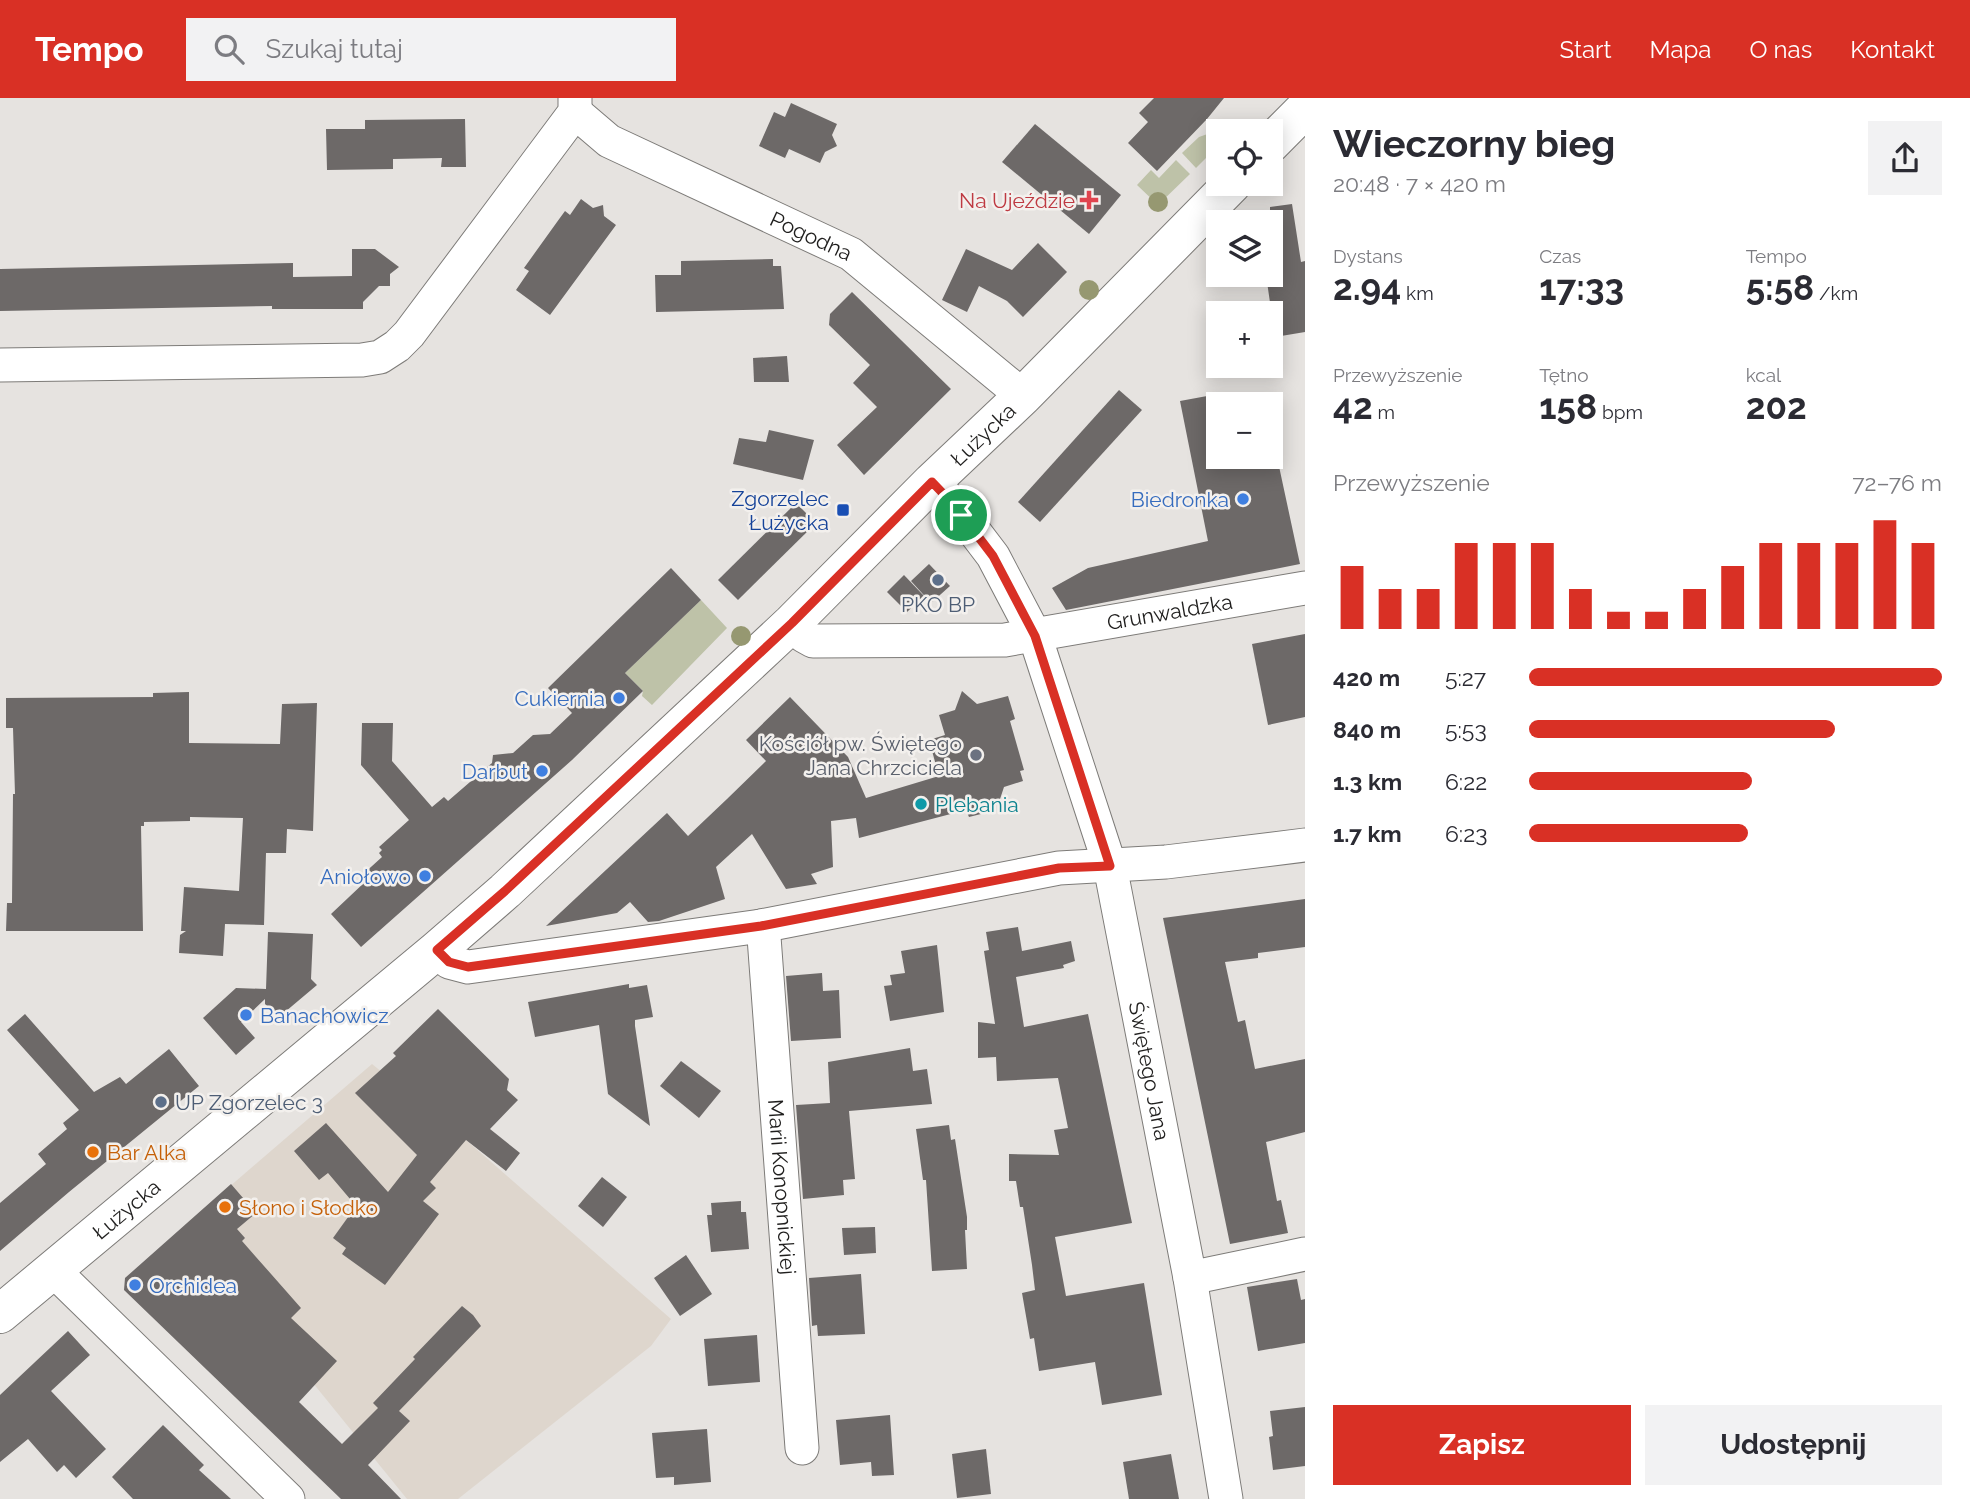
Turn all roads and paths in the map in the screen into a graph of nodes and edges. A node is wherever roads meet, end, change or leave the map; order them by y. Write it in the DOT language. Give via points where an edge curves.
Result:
graph roads {
  1 [pos="575,105"];
  2 [pos="1305,109"];
  3 [pos="1283,131"];
  4 [pos="1220,196"];
  5 [pos="0,365"];
  6 [pos="1023,396"];
  7 [pos="932,482"];
  8 [pos="1305,588"];
  9 [pos="792,623"];
  10 [pos="1035,636"];
  11 [pos="1305,845"];
  12 [pos="1110,866"];
  13 [pos="761,926"];
  14 [pos="437,950"];
  15 [pos="1305,1254"];
  16 [pos="52,1269"];
  17 [pos="1190,1278"];
  18 [pos="0,1314"];
  19 [pos="802,1448"];
  20 [pos="288,1499"];
  21 [pos="1226,1499"];
  1 -- 5 [label="street, Pogodna" via="409,334 380,356"];
  1 -- 6 [label="street, Pogodna" via="609,141 851,254"];
  2 -- 3 [label="main road"];
  4 -- 6 [label="main road, Łużycka"];
  6 -- 7 [label="main road, Łużycka"];
  7 -- 9 [label="main road, Łużycka"];
  7 -- 10 [label="street" via="993,556"];
  8 -- 10 [label="street, Grunwaldzka"];
  9 -- 10 [label="street, Grunwaldzka" via="813,641"];
  9 -- 14 [label="main road, Łużycka"];
  10 -- 12 [label="street"];
  11 -- 12 [label="street"];
  12 -- 13 [label="street" via="1059,868"];
  12 -- 17 [label="street, Świętego Jana"];
  13 -- 14 [label="street" via="468,967 449,962"];
  13 -- 19 [label="street, Marii Konopnickiej"];
  14 -- 16 [label="main road, Łużycka"];
  15 -- 17 [label="street"];
  16 -- 18 [label="main road, Łużycka"];
  16 -- 20 [label="street"];
  17 -- 21 [label="street, Świętego Jana"];
}
